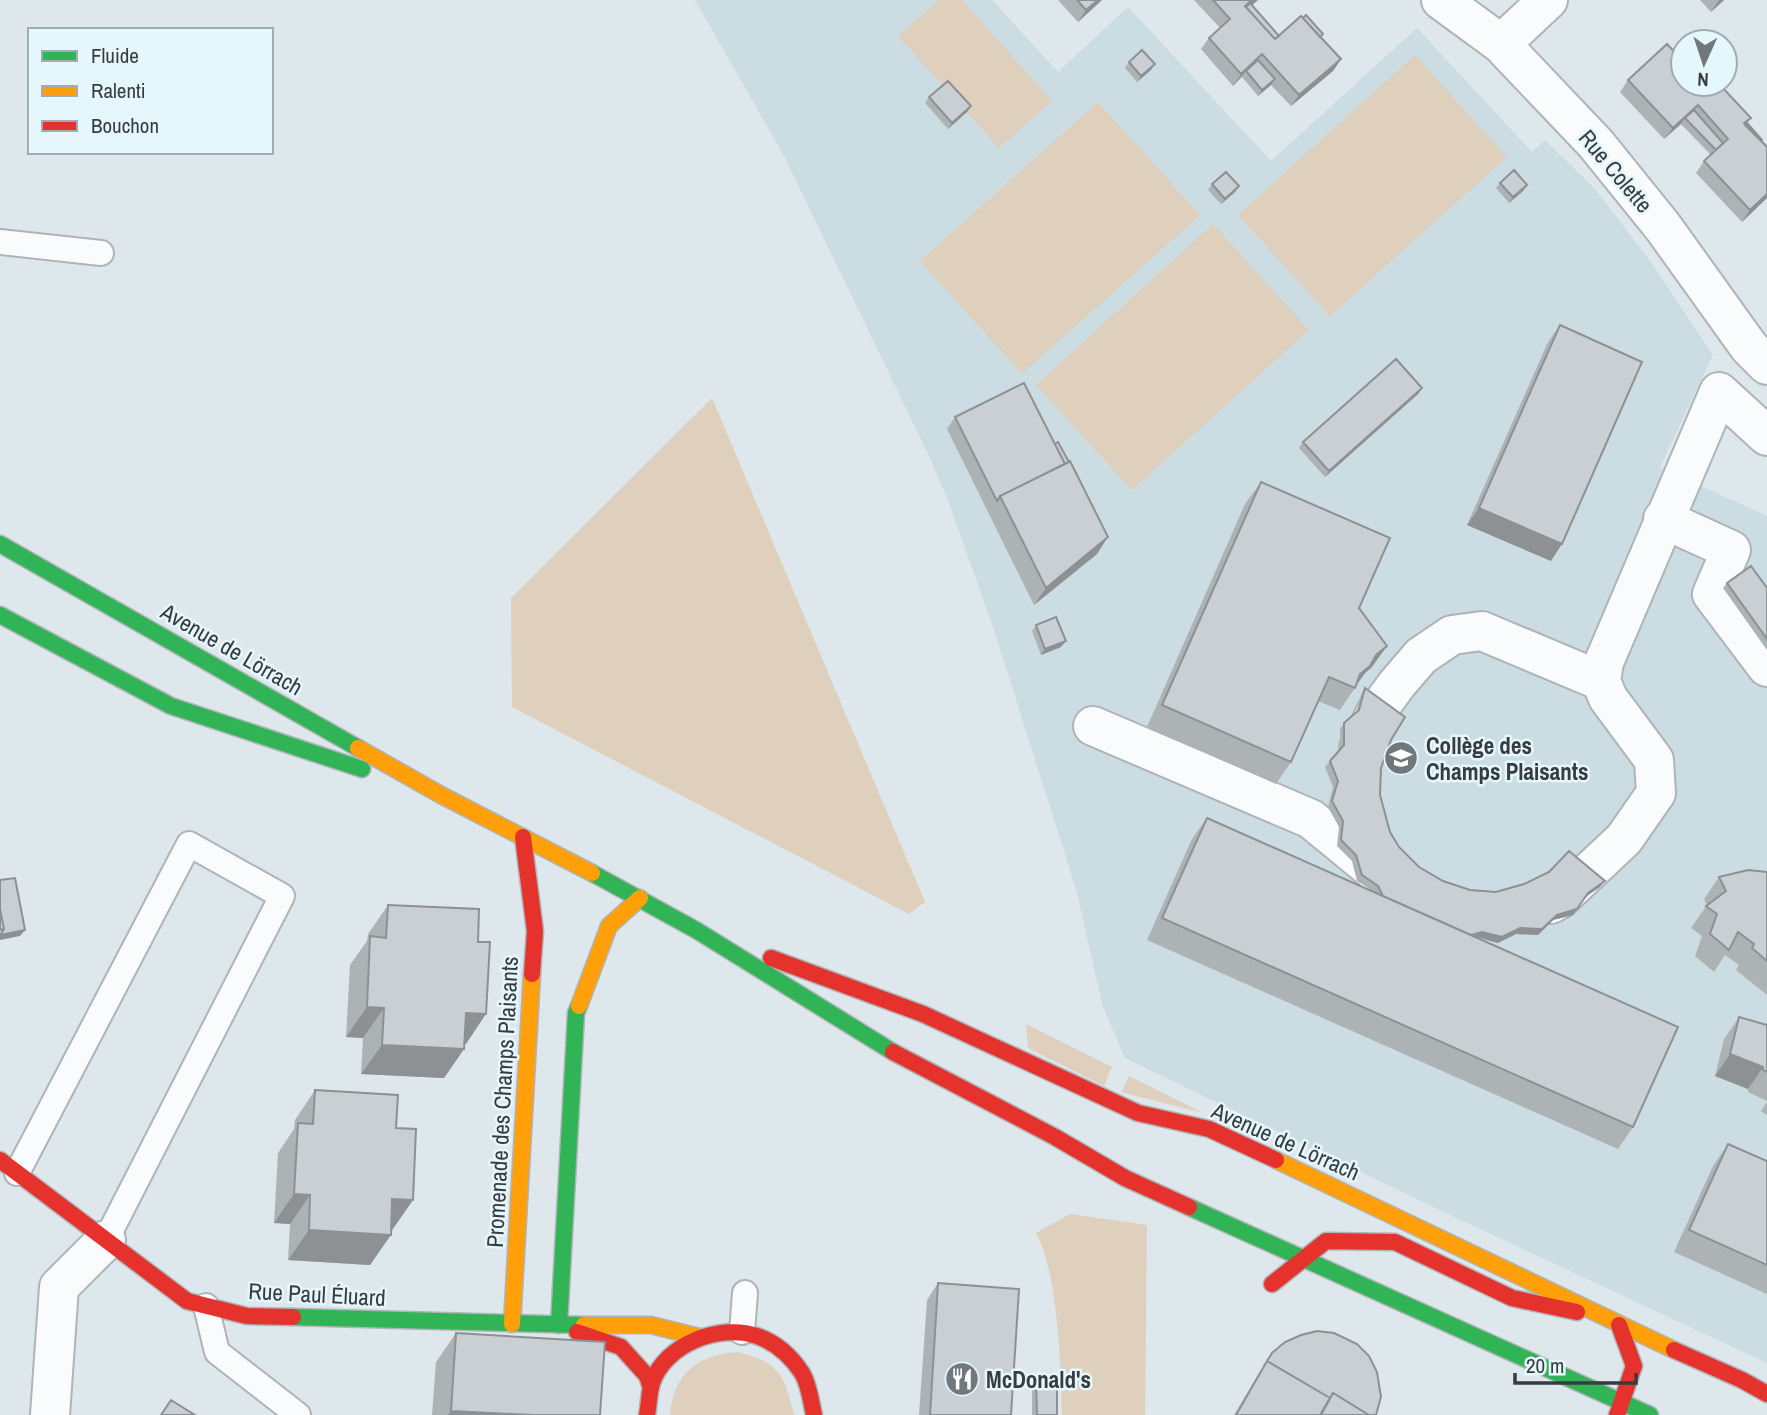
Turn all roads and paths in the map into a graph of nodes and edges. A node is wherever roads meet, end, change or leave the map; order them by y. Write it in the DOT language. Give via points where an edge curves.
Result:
graph roads {
  1 [pos="1441,0"];
  2 [pos="1548,0"];
  3 [pos="1501,44"];
  4 [pos="0,242"];
  5 [pos="101,253"];
  6 [pos="1761,347"];
  7 [pos="1767,436"];
  8 [pos="1663,519"];
  9 [pos="0,544"];
  10 [pos="0,615"];
  11 [pos="1767,667"];
  12 [pos="1601,681"];
  13 [pos="1093,726"];
  14 [pos="441,795"];
  15 [pos="523,838"];
  16 [pos="1367,865"];
  17 [pos="1398,895"];
  18 [pos="640,898"];
  19 [pos="1520,919"];
  20 [pos="696,930"];
  21 [pos="8,1167"];
  22 [pos="106,1240"];
  23 [pos="1303,1259"];
  24 [pos="1272,1284"];
  25 [pos="745,1293"];
  26 [pos="206,1306"];
  27 [pos="1613,1322"];
  28 [pos="512,1324"];
  29 [pos="559,1325"];
  30 [pos="742,1332"];
  31 [pos="699,1337"];
  32 [pos="651,1388"];
  33 [pos="1767,1394"];
  34 [pos="1619,1410"];
  35 [pos="50,1415"];
  36 [pos="298,1415"];
  37 [pos="647,1415"];
  38 [pos="814,1415"];
  39 [pos="1649,1415"];
  1 -- 3 [label="street, Rue Colette"];
  2 -- 3 [label="street"];
  3 -- 6 [label="street, Rue Colette" via="1611,162"];
  4 -- 5 [label="lane"];
  7 -- 8 [label="street" via="1719,392"];
  8 -- 11 [label="street" via="1731,550 1712,594"];
  8 -- 12 [label="street" via="1604,662"];
  9 -- 14 [label="main road, Avenue de Lörrach"];
  10 -- 14 [label="main road, Avenue de Lörrach" via="172,706"];
  12 -- 16 [label="street" via="1482,631 1452,635 1421,656 1375,714 1355,755 1353,795"];
  12 -- 19 [label="street" via="1608,698 1654,760 1656,793 1624,839 1560,899"];
  13 -- 16 [label="street" via="1311,819"];
  14 -- 15 [label="main road, Avenue de Lörrach"];
  15 -- 18 [label="main road, Avenue de Lörrach"];
  15 -- 28 [label="main road, Promenade des Champs Plaisants" via="535,931"];
  16 -- 17 [label="street"];
  18 -- 20 [label="main road, Avenue de Lörrach"];
  18 -- 29 [label="main road" via="609,926 576,1013"];
  20 -- 23 [label="main road, Avenue de Lörrach" via="880,1045 1125,1178"];
  20 -- 27 [label="main road, Avenue de Lörrach" via="923,1014 1138,1113 1209,1129"];
  21 -- 22 [label="main road, Rue Paul Éluard"];
  21 -- 22 [label="lane" via="189,844 282,896"];
  22 -- 26 [label="main road, Rue Paul Éluard" via="187,1301"];
  22 -- 35 [label="street" via="59,1287"];
  23 -- 24 [label="main road"];
  23 -- 27 [label="main road" via="1326,1241 1395,1242 1512,1298"];
  23 -- 34 [label="main road, Avenue de Lörrach"];
  25 -- 30 [label="lane"];
  26 -- 28 [label="main road, Rue Paul Éluard" via="247,1316"];
  26 -- 36 [label="lane" via="218,1352"];
  27 -- 33 [label="main road, Avenue de Lörrach"];
  27 -- 34 [label="main road" via="1634,1366"];
  28 -- 29 [label="main road"];
  29 -- 31 [label="main road" via="651,1325"];
  29 -- 32 [label="main road" via="621,1347 647,1376"];
  30 -- 31 [label="main road" via="720,1331"];
  30 -- 38 [label="main road" via="766,1338 787,1352 813,1395"];
  31 -- 32 [label="main road" via="678,1349"];
  32 -- 37 [label="main road"];
  34 -- 39 [label="main road, Avenue de Lörrach"];
}
